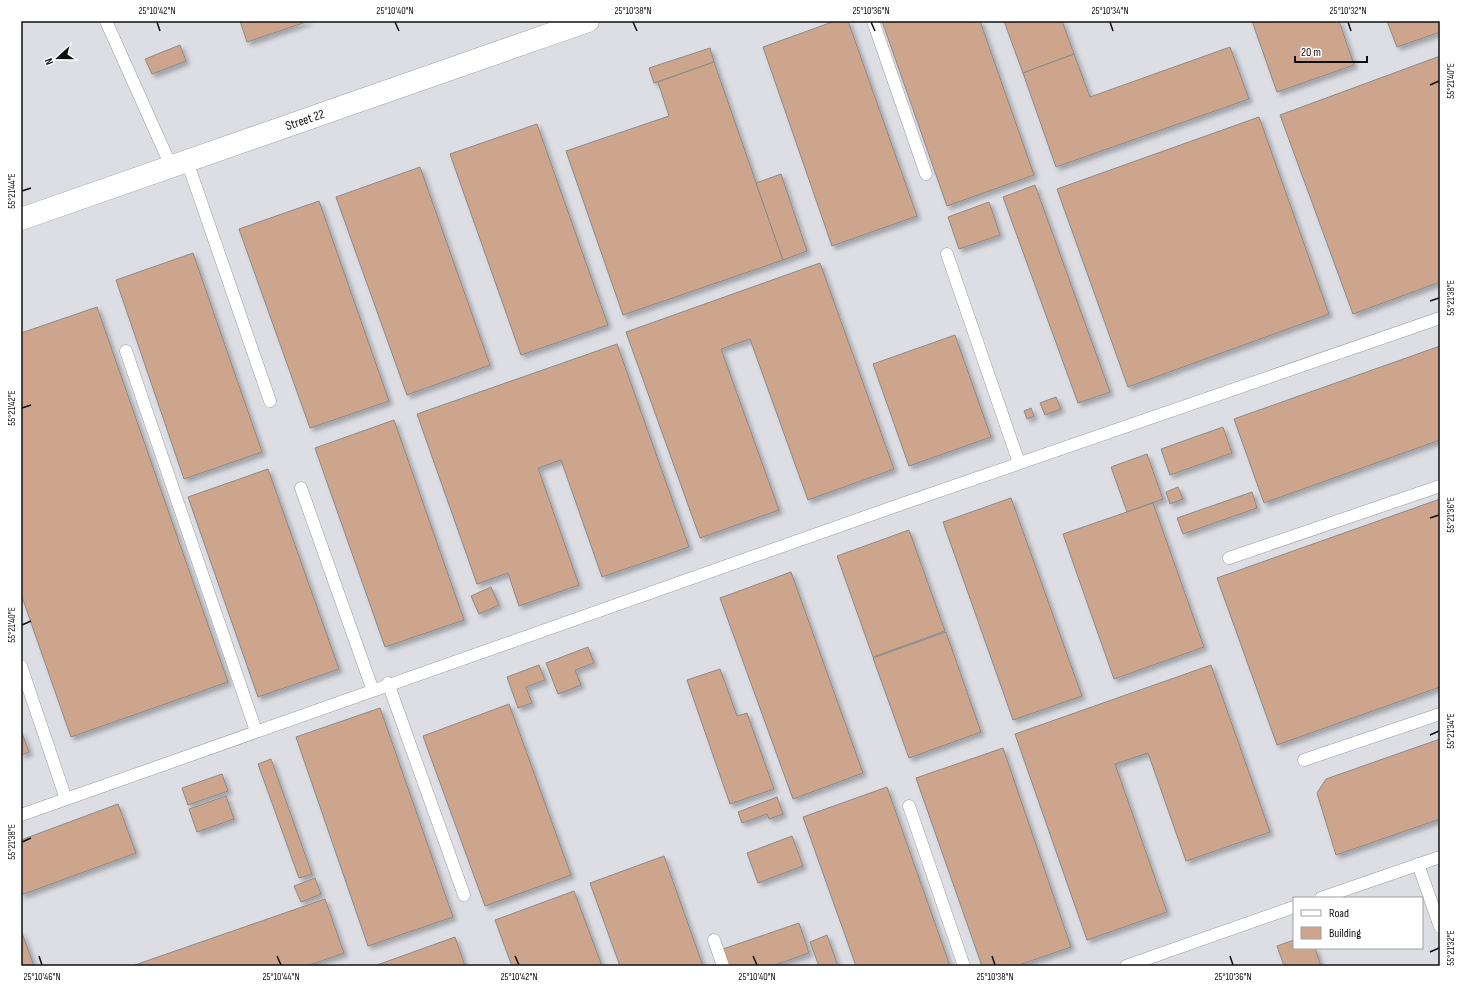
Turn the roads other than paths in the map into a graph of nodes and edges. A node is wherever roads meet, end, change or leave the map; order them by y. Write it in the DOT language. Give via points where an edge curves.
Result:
graph roads {
  1 [pos="106,21"];
  2 [pos="586,21"];
  3 [pos="873,21"];
  4 [pos="179,164"];
  5 [pos="926,174"];
  6 [pos="21,219"];
  7 [pos="947,254"];
  8 [pos="1440,318"];
  9 [pos="126,351"];
  10 [pos="270,401"];
  11 [pos="1019,463"];
  12 [pos="1440,486"];
  13 [pos="301,488"];
  14 [pos="1229,558"];
  15 [pos="21,666"];
  16 [pos="388,683"];
  17 [pos="372,688"];
  18 [pos="1440,714"];
  19 [pos="256,731"];
  20 [pos="1304,760"];
  21 [pos="66,799"];
  22 [pos="908,806"];
  23 [pos="21,815"];
  24 [pos="1440,857"];
  25 [pos="1418,864"];
  26 [pos="464,895"];
  27 [pos="1324,897"];
  28 [pos="1293,908"];
  29 [pos="1440,927"];
  30 [pos="714,940"];
  31 [pos="723,966"];
  32 [pos="964,966"];
  33 [pos="1126,966"];
  1 -- 4 [label="lane"];
  2 -- 4 [label="street, Street 22"];
  3 -- 5 [label="lane"];
  4 -- 6 [label="street, Street 22"];
  4 -- 10 [label="lane"];
  7 -- 11 [label="lane"];
  8 -- 11 [label="lane"];
  9 -- 19 [label="lane"];
  11 -- 16 [label="lane"];
  12 -- 14 [label="lane"];
  13 -- 17 [label="lane"];
  15 -- 21 [label="lane"];
  16 -- 17 [label="lane"];
  16 -- 26 [label="lane"];
  17 -- 19 [label="lane"];
  18 -- 20 [label="lane"];
  19 -- 21 [label="lane"];
  21 -- 23 [label="lane"];
  22 -- 32 [label="lane"];
  24 -- 25 [label="lane"];
  25 -- 27 [label="lane"];
  25 -- 29 [label="lane"];
  28 -- 33 [label="lane"];
  30 -- 31 [label="lane"];
}
